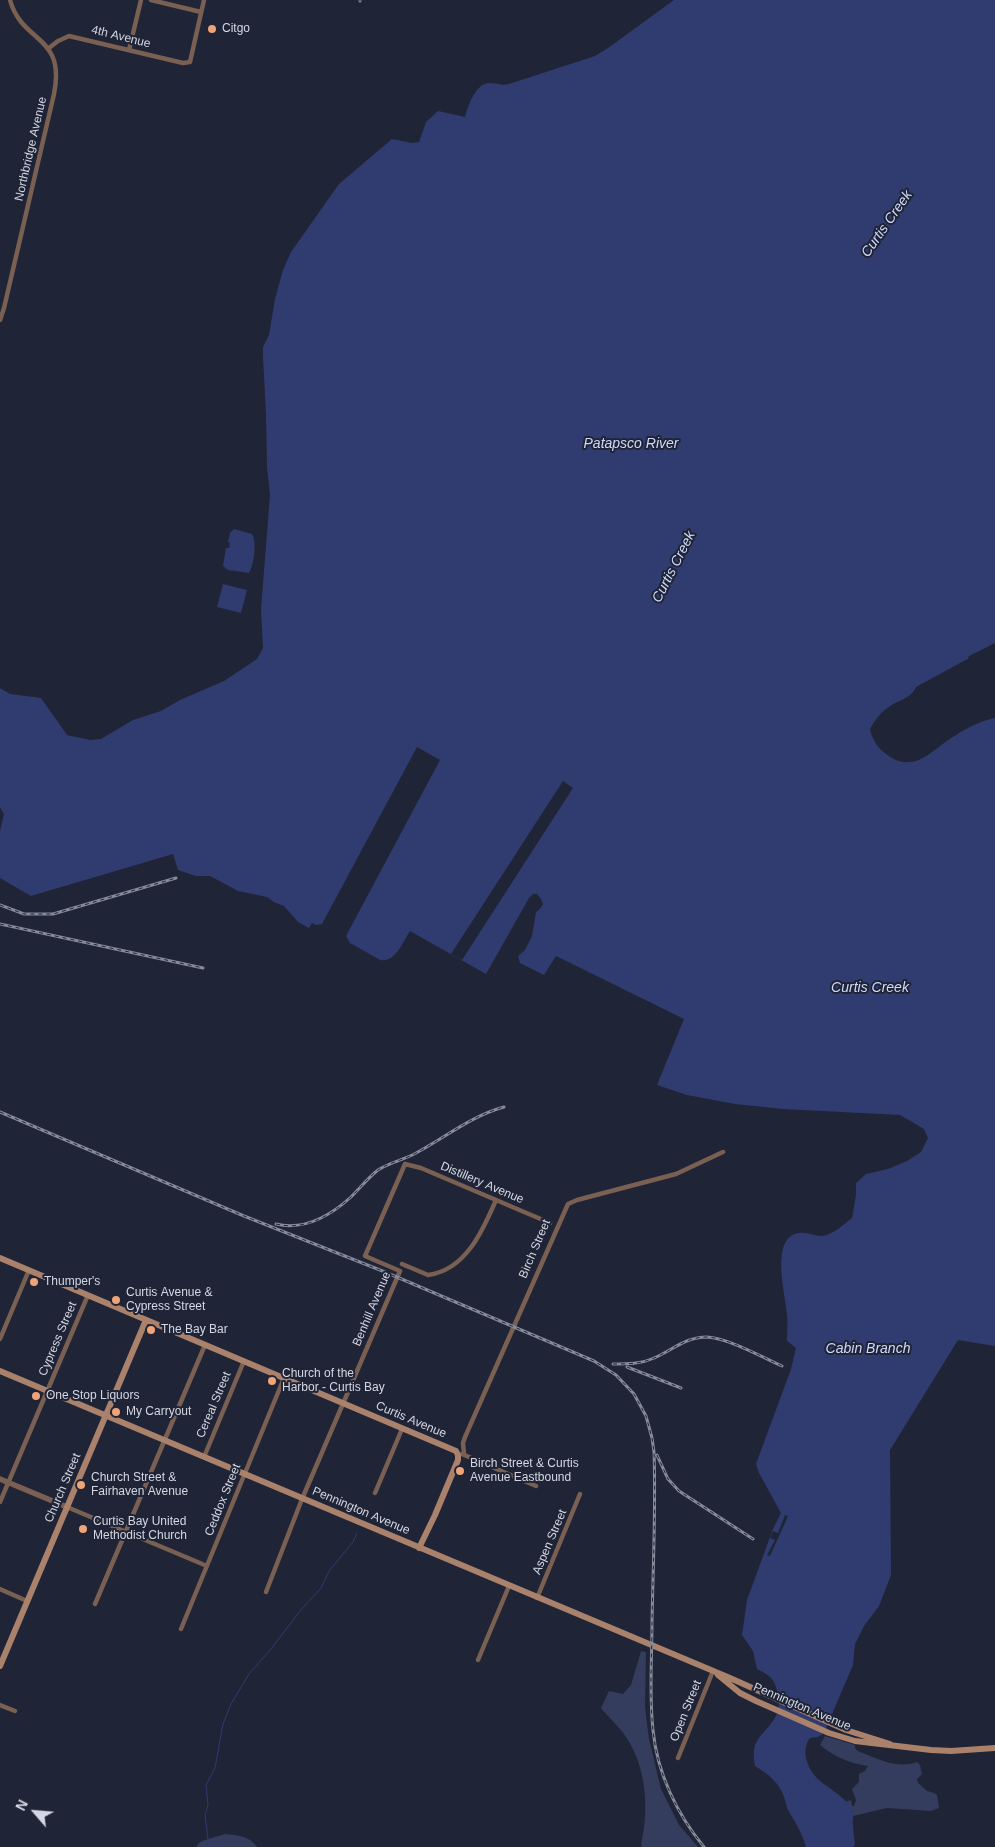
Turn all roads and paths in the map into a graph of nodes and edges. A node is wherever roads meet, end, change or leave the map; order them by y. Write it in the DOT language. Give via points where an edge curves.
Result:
graph roads {
  1 [pos="10,0"];
  2 [pos="141,0"];
  3 [pos="150,0"];
  4 [pos="204,0"];
  5 [pos="202,12"];
  6 [pos="49,48"];
  7 [pos="129,50"];
  8 [pos="1,319"];
  9 [pos="723,1152"];
  10 [pos="405,1164"];
  11 [pos="496,1200"];
  12 [pos="550,1223"];
  13 [pos="0,1258"];
  14 [pos="402,1264"];
  15 [pos="29,1270"];
  16 [pos="88,1295"];
  17 [pos="146,1320"];
  18 [pos="0,1339"];
  19 [pos="205,1344"];
  20 [pos="244,1361"];
  21 [pos="0,1371"];
  22 [pos="284,1378"];
  23 [pos="47,1391"];
  24 [pos="343,1403"];
  25 [pos="105,1416"];
  26 [pos="402,1429"];
  27 [pos="164,1441"];
  28 [pos="461,1454"];
  29 [pos="204,1457"];
  30 [pos="244,1475"];
  31 [pos="0,1479"];
  32 [pos="8,1482"];
  33 [pos="536,1486"];
  34 [pos="375,1493"];
  35 [pos="580,1494"];
  36 [pos="302,1499"];
  37 [pos="0,1502"];
  38 [pos="67,1507"];
  39 [pos="348,1518"];
  40 [pos="126,1532"];
  41 [pos="427,1533"];
  42 [pos="419,1548"];
  43 [pos="207,1566"];
  44 [pos="509,1586"];
  45 [pos="0,1589"];
  46 [pos="266,1592"];
  47 [pos="537,1598"];
  48 [pos="27,1601"];
  49 [pos="95,1604"];
  50 [pos="181,1629"];
  51 [pos="478,1660"];
  52 [pos="0,1666"];
  53 [pos="713,1672"];
  54 [pos="0,1705"];
  55 [pos="15,1711"];
  56 [pos="890,1744"];
  57 [pos="995,1748"];
  58 [pos="678,1758"];
  1 -- 6 [label="street" via="22,23"];
  2 -- 7 [label="street"];
  3 -- 5 [label="street"];
  4 -- 5 [label="street"];
  5 -- 7 [label="street, 4th Avenue" via="190,62"];
  6 -- 7 [label="street, 4th Avenue" via="68,36"];
  6 -- 8 [label="street, Northbridge Avenue" via="56,66 56,84"];
  9 -- 28 [label="street, Birch Street" via="676,1174 568,1204 465,1436"];
  10 -- 11 [label="street, Distillery Avenue"];
  10 -- 24 [label="street, Benhill Avenue" via="365,1256 400,1271"];
  11 -- 12 [label="street, Distillery Avenue"];
  11 -- 14 [label="street" via="480,1234 460,1259 447,1268 428,1275"];
  13 -- 15 [label="main road, Curtis Avenue"];
  15 -- 16 [label="main road, Curtis Avenue"];
  15 -- 18 [label="street"];
  16 -- 17 [label="main road, Curtis Avenue"];
  16 -- 23 [label="street, Cypress Street"];
  17 -- 19 [label="main road, Curtis Avenue"];
  17 -- 25 [label="main road, Church Street"];
  19 -- 20 [label="main road, Curtis Avenue"];
  19 -- 27 [label="street"];
  20 -- 22 [label="main road, Curtis Avenue"];
  20 -- 29 [label="street, Cereal Street"];
  21 -- 23 [label="main road, Pennington Avenue"];
  22 -- 24 [label="main road, Curtis Avenue"];
  22 -- 30 [label="street, Ceddox Street"];
  23 -- 25 [label="main road, Pennington Avenue"];
  23 -- 32 [label="street, Cypress Street"];
  24 -- 26 [label="main road, Curtis Avenue"];
  24 -- 36 [label="street, Benhill Avenue"];
  25 -- 27 [label="main road, Pennington Avenue"];
  25 -- 38 [label="main road, Church Street"];
  26 -- 28 [label="main road, Curtis Avenue"];
  26 -- 34 [label="street"];
  27 -- 29 [label="main road, Pennington Avenue"];
  27 -- 40 [label="street"];
  28 -- 33 [label="street, Curtis Avenue"];
  28 -- 41 [label="main road, Birch Street"];
  29 -- 30 [label="main road, Pennington Avenue"];
  30 -- 36 [label="main road, Pennington Avenue"];
  30 -- 43 [label="street, Ceddox Street"];
  31 -- 32 [label="street"];
  32 -- 37 [label="street, Cypress Street"];
  32 -- 38 [label="street"];
  35 -- 47 [label="street, Aspen Street"];
  36 -- 39 [label="main road, Pennington Avenue"];
  36 -- 46 [label="street, Benhill Avenue"];
  38 -- 40 [label="street"];
  38 -- 48 [label="main road, Church Street"];
  39 -- 41 [label="main road" via="417,1543"];
  39 -- 42 [label="main road, Pennington Avenue"];
  40 -- 43 [label="street"];
  40 -- 49 [label="street"];
  41 -- 42 [label="main road, Birch Street"];
  42 -- 44 [label="main road, Pennington Avenue"];
  43 -- 50 [label="street, Ceddox Street"];
  44 -- 47 [label="main road, Pennington Avenue"];
  44 -- 51 [label="street"];
  45 -- 48 [label="street"];
  47 -- 53 [label="main road, Pennington Avenue"];
  48 -- 52 [label="main road, Church Street"];
  53 -- 56 [label="main road, Pennington Avenue" via="834,1724"];
  53 -- 56 [label="main road, Pennington Avenue" via="740,1693 830,1733 855,1741"];
  53 -- 58 [label="street, Open Street"];
  54 -- 55 [label="street"];
  56 -- 57 [label="main road, Pennington Avenue" via="951,1750"];
}
